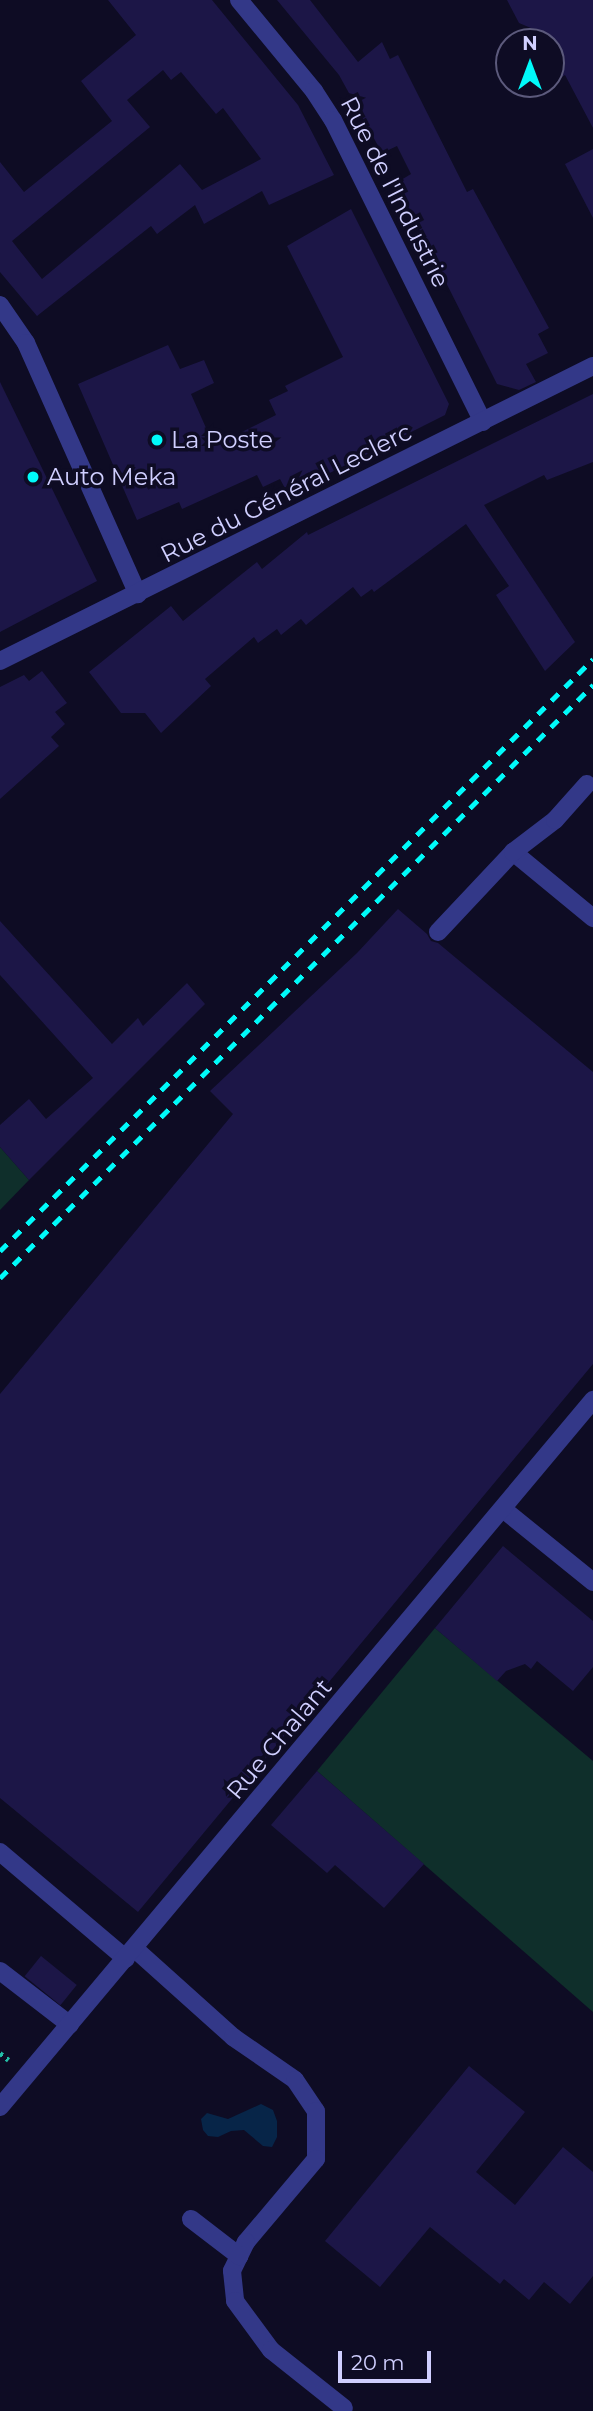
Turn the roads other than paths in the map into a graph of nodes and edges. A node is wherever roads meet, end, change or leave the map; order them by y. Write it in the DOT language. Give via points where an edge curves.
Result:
graph roads {
  1 [pos="239,0"];
  2 [pos="0,305"];
  3 [pos="593,366"];
  4 [pos="483,422"];
  5 [pos="138,594"];
  6 [pos="0,661"];
  7 [pos="587,784"];
  8 [pos="513,852"];
  9 [pos="593,918"];
  10 [pos="438,932"];
  11 [pos="593,1400"];
  12 [pos="503,1509"];
  13 [pos="593,1582"];
  14 [pos="0,1852"];
  15 [pos="131,1954"];
  16 [pos="0,1971"];
  17 [pos="70,2025"];
  18 [pos="0,2106"];
  19 [pos="191,2219"];
  20 [pos="239,2256"];
  21 [pos="344,2407"];
  1 -- 4 [label="street, Rue de l'Industrie" via="333,120"];
  2 -- 5 [label="street" via="26,344"];
  3 -- 4 [label="street, Rue du Général Leclerc"];
  4 -- 5 [label="street, Rue du Général Leclerc"];
  5 -- 6 [label="street, Rue du Général Leclerc"];
  7 -- 8 [label="street" via="555,820"];
  8 -- 9 [label="street"];
  8 -- 10 [label="street"];
  11 -- 12 [label="street, Rue Chalant"];
  12 -- 13 [label="street"];
  12 -- 15 [label="street, Rue Chalant"];
  14 -- 15 [label="street"];
  15 -- 17 [label="street, Rue Chalant"];
  15 -- 20 [label="street" via="233,2037 295,2080 316,2111 316,2159"];
  16 -- 17 [label="street"];
  17 -- 18 [label="street, Rue Chalant"];
  19 -- 20 [label="street"];
  20 -- 21 [label="street" via="232,2271 235,2301 271,2350"];
}
